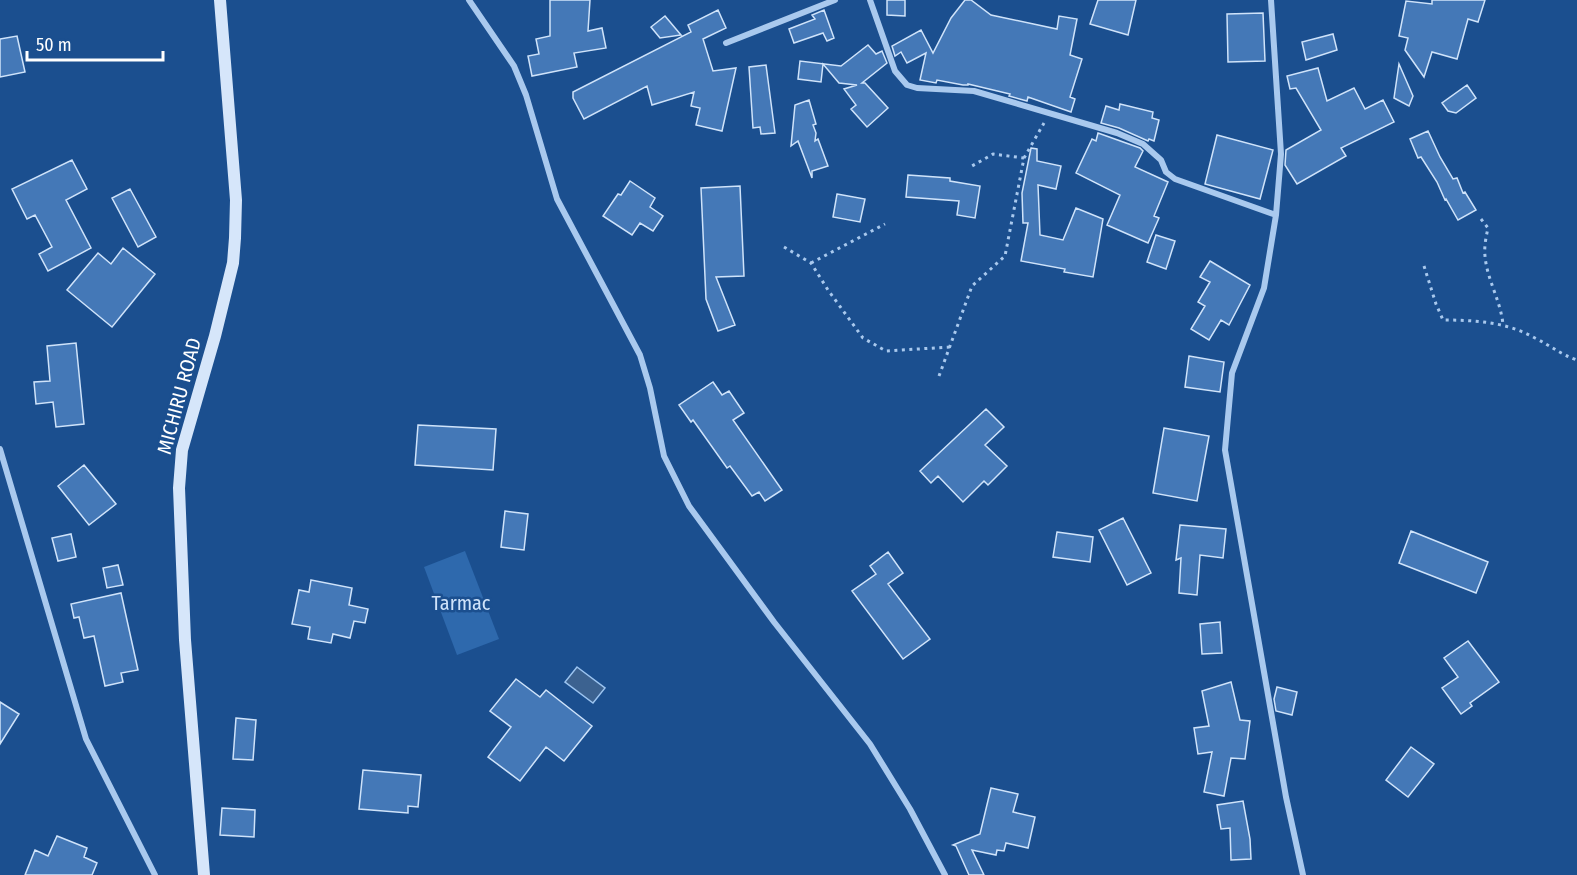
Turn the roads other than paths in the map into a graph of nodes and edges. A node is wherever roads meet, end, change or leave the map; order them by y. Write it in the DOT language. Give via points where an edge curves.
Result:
graph roads {
  1 [pos="220,0"];
  2 [pos="469,0"];
  3 [pos="835,0"];
  4 [pos="870,0"];
  5 [pos="1271,0"];
  6 [pos="726,43"];
  7 [pos="1276,215"];
  8 [pos="0,449"];
  9 [pos="155,875"];
  10 [pos="204,875"];
  11 [pos="945,875"];
  12 [pos="1303,875"];
  1 -- 10 [label="street, MICHIRU ROAD" via="236,238 215,336 182,450 179,488 186,650"];
  2 -- 11 [label="street" via="513,66 526,95 557,199 640,355 664,456 689,506 870,744"];
  3 -- 6 [label="street"];
  4 -- 7 [label="street" via="895,71 907,85 974,92 1117,133 1143,144 1175,179"];
  5 -- 7 [label="street" via="1281,154"];
  7 -- 12 [label="street" via="1264,288 1232,373 1226,450"];
  8 -- 9 [label="street" via="86,740"];
}
